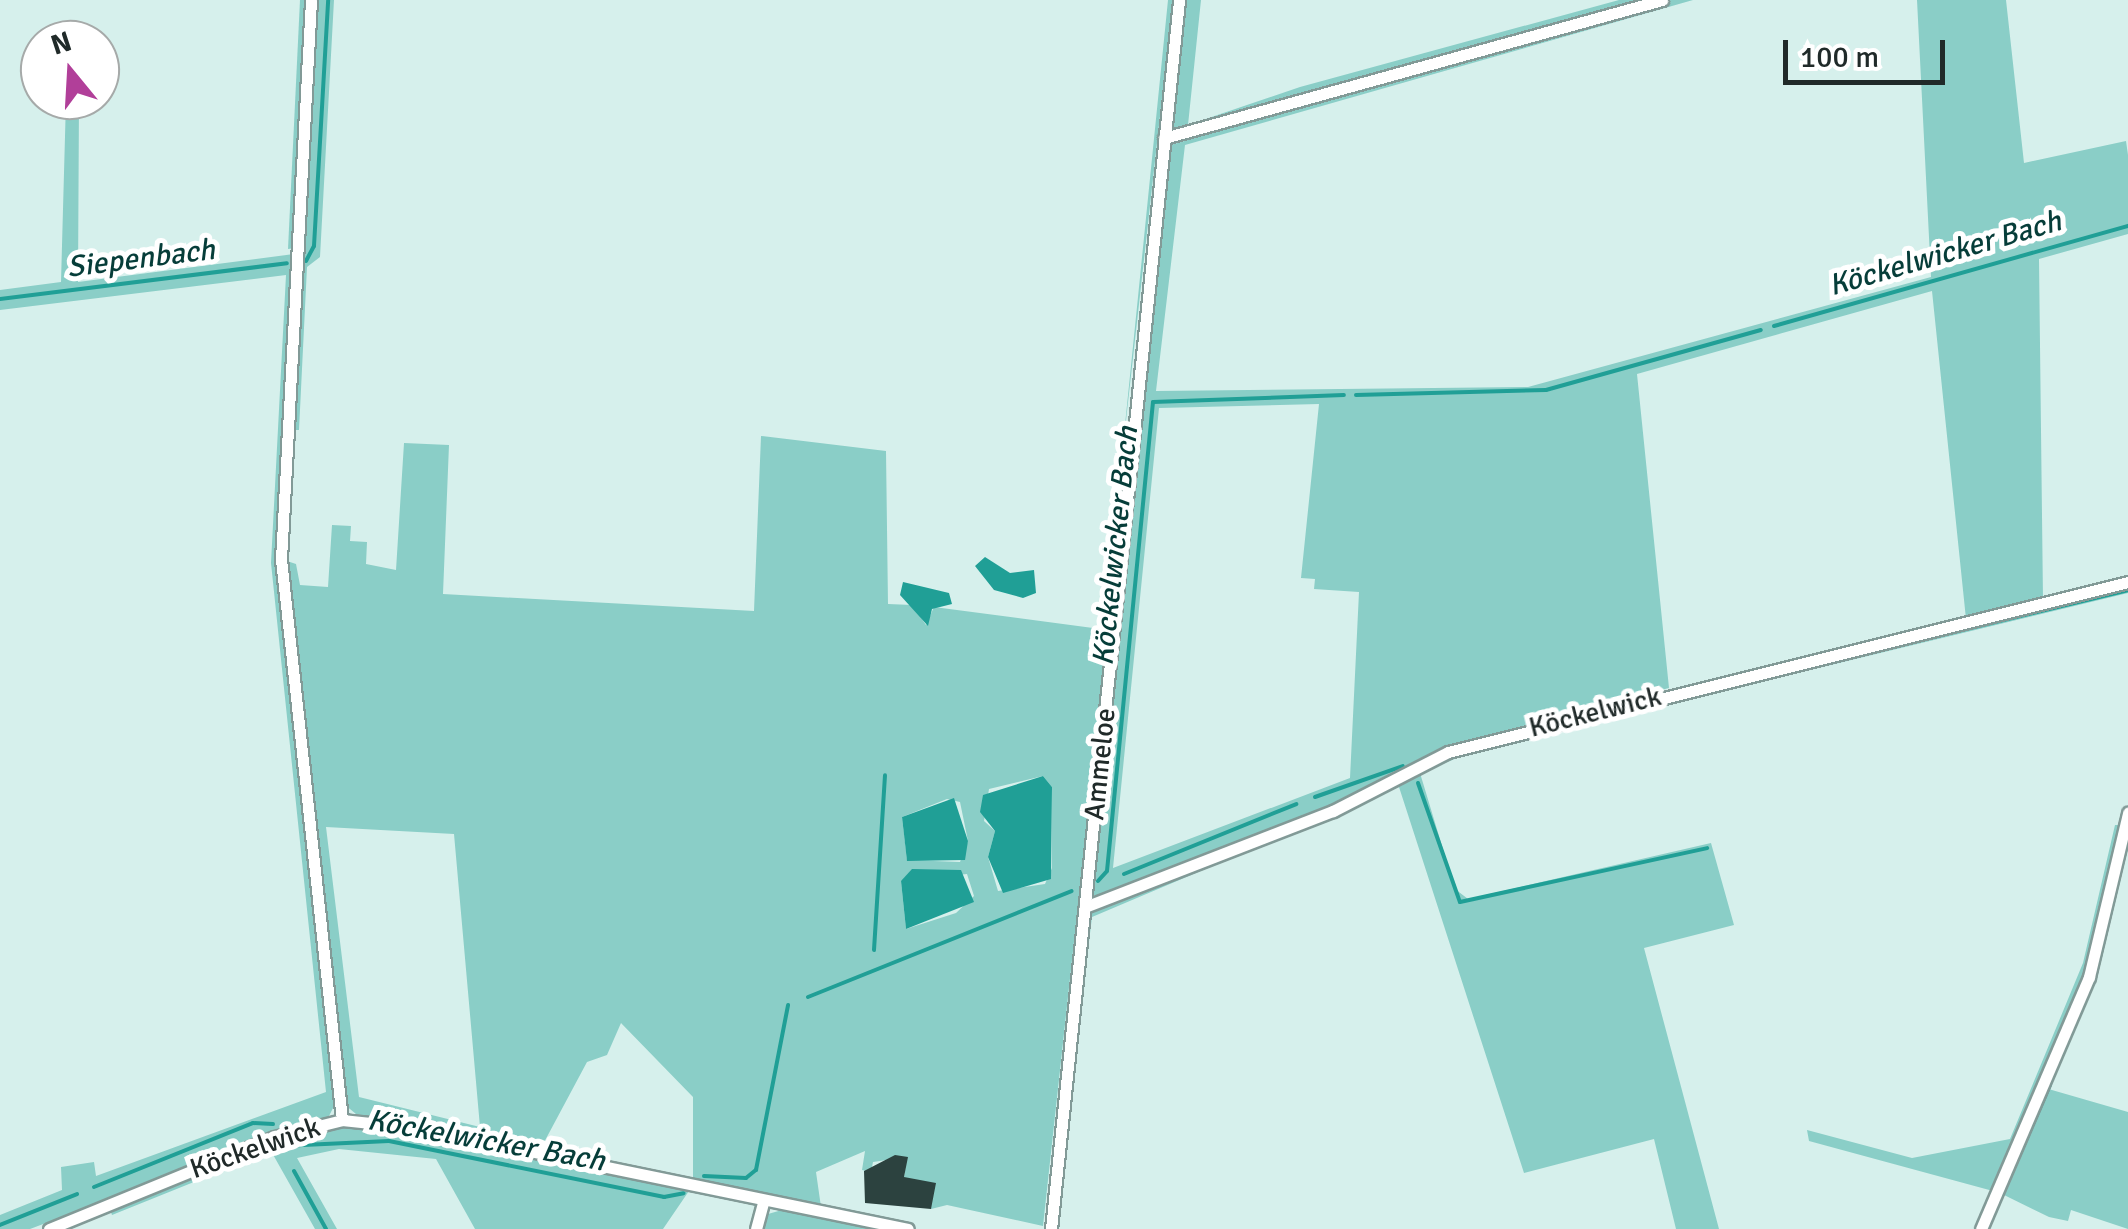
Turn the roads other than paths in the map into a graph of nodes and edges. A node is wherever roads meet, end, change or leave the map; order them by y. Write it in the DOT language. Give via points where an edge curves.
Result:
graph roads {
  1 [pos="311,0"];
  2 [pos="1178,0"];
  3 [pos="1662,0"];
  4 [pos="1164,138"];
  5 [pos="2128,582"];
  6 [pos="2128,813"];
  7 [pos="1085,907"];
  8 [pos="342,1120"];
  9 [pos="764,1200"];
  10 [pos="49,1229"];
  11 [pos="756,1229"];
  12 [pos="908,1229"];
  13 [pos="1051,1229"];
  14 [pos="1981,1229"];
  1 -- 8 [label="street" via="282,559"];
  2 -- 4 [label="street, Ammeloe"];
  3 -- 4 [label="street"];
  4 -- 7 [label="street, Ammeloe"];
  5 -- 7 [label="street, Köckelwick" via="1465,746 1315,818"];
  6 -- 14 [label="street" via="2090,978"];
  7 -- 13 [label="street, Ammeloe"];
  8 -- 9 [label="street, Köckelwick"];
  8 -- 10 [label="street, Köckelwick" via="274,1137"];
  9 -- 11 [label="street"];
  9 -- 12 [label="street, Köckelwick"];
}
